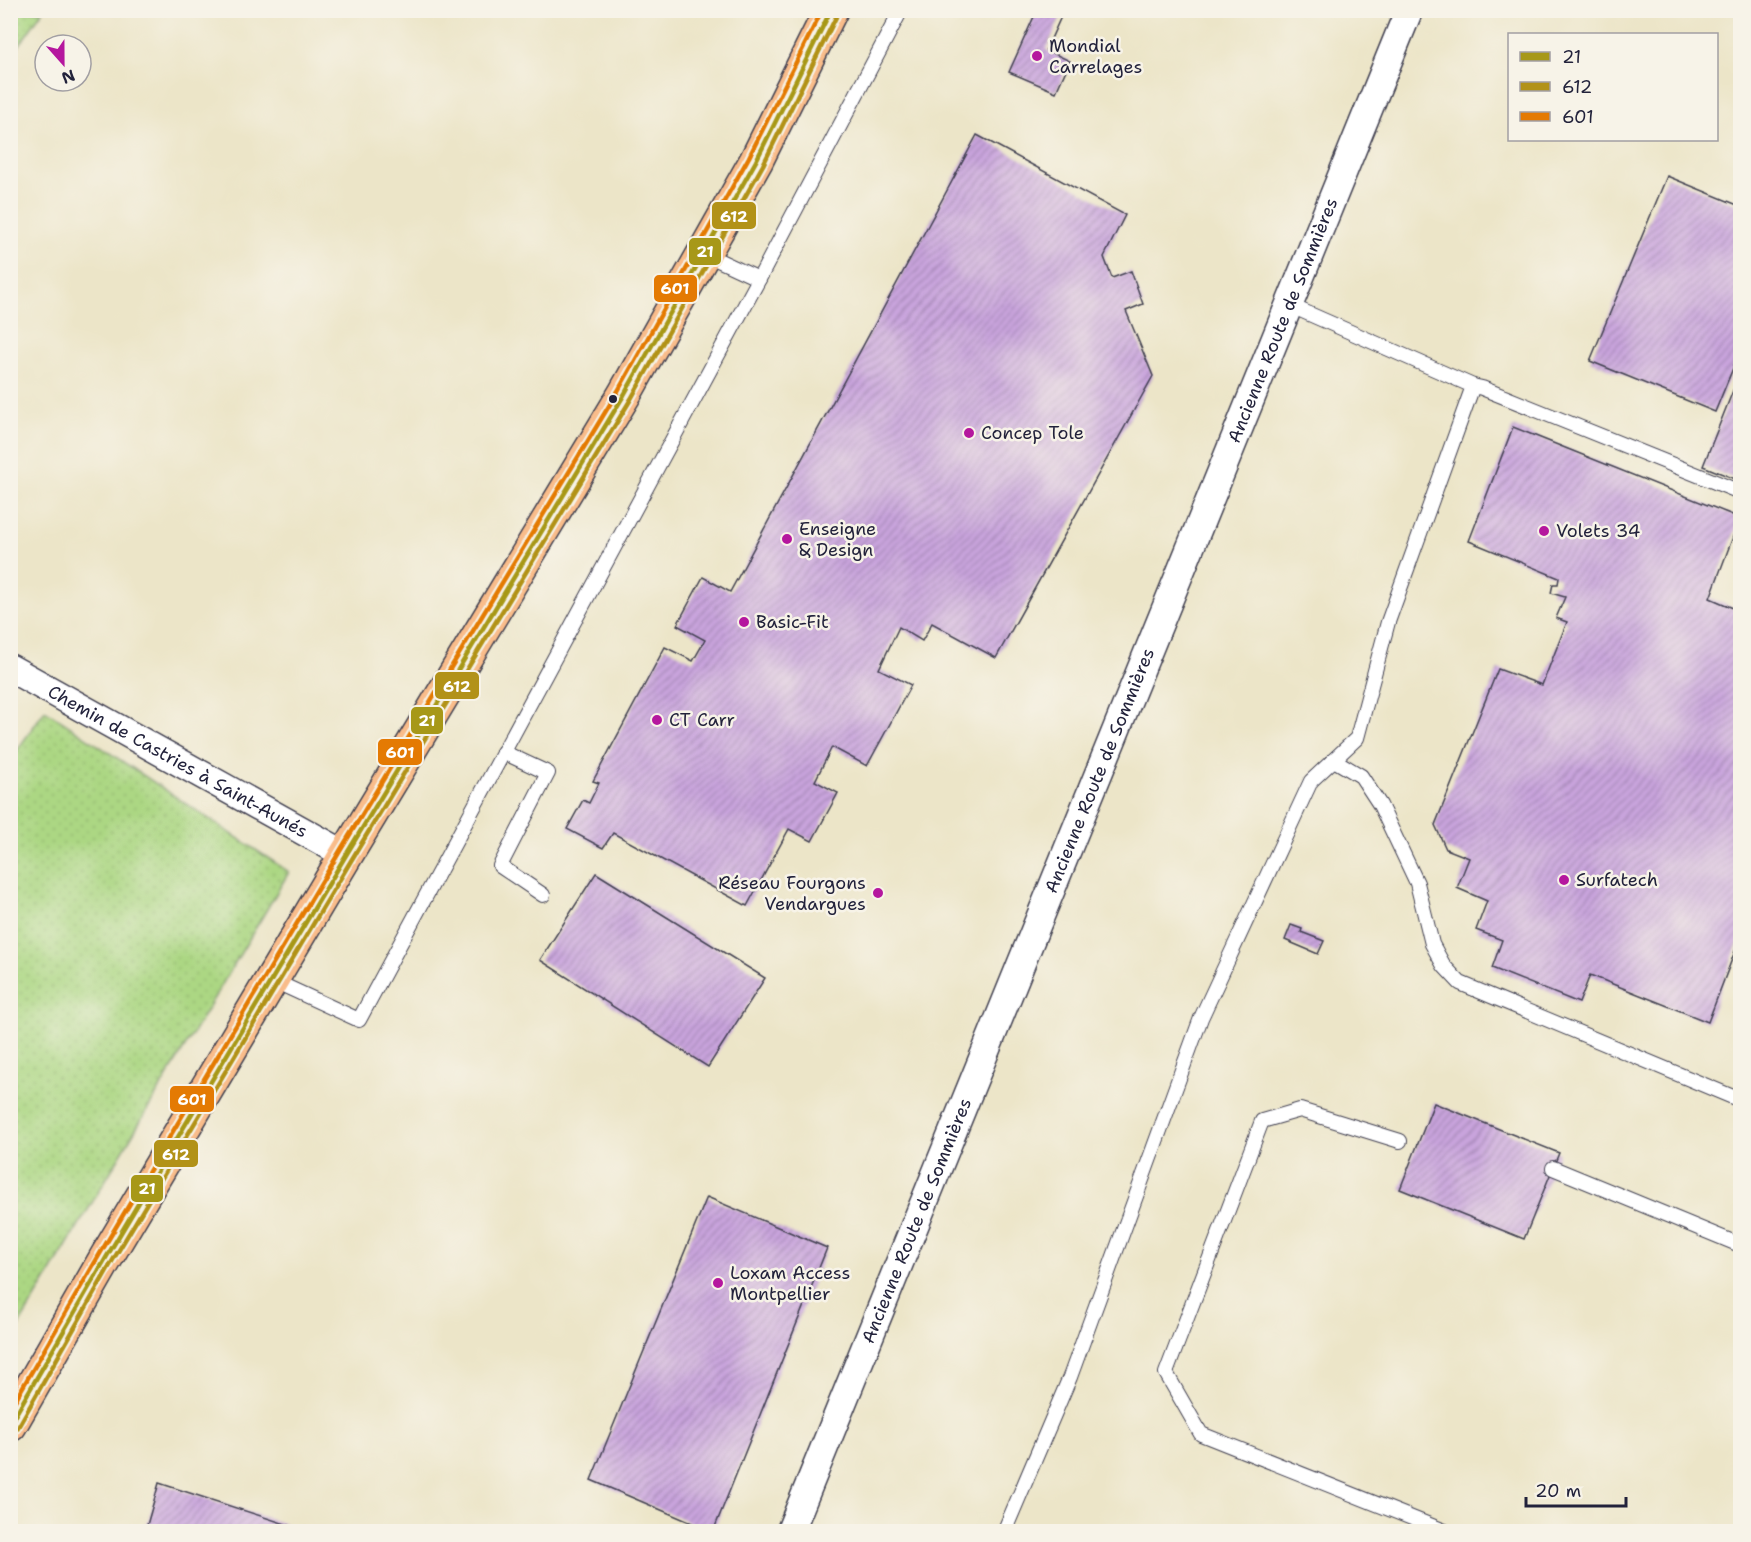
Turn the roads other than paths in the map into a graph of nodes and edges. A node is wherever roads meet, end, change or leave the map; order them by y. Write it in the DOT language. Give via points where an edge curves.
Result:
graph roads {
  1 [pos="831,10"];
  2 [pos="902,10"];
  3 [pos="1408,10"];
  4 [pos="705,254"];
  5 [pos="759,279"];
  6 [pos="1289,305"];
  7 [pos="1473,386"];
  8 [pos="1740,492"];
  9 [pos="10,668"];
  10 [pos="503,752"];
  11 [pos="1334,760"];
  12 [pos="346,855"];
  13 [pos="543,895"];
  14 [pos="272,980"];
  15 [pos="1740,1100"];
  16 [pos="1400,1141"];
  17 [pos="1553,1168"];
  18 [pos="1740,1245"];
  19 [pos="10,1425"];
  20 [pos="790,1532"];
  21 [pos="1004,1532"];
  22 [pos="1447,1532"];
  1 -- 4 [label="main road"];
  2 -- 5 [label="lane"];
  3 -- 6 [label="street, Ancienne Route de Sommières"];
  4 -- 5 [label="lane"];
  4 -- 12 [label="main road"];
  5 -- 10 [label="lane"];
  6 -- 7 [label="lane"];
  6 -- 20 [label="street, Ancienne Route de Sommières"];
  7 -- 8 [label="lane"];
  7 -- 11 [label="lane" via="1388,622 1357,738"];
  9 -- 12 [label="street, Chemin de Castries à Saint-Aunés"];
  10 -- 13 [label="lane" via="548,773 500,866"];
  10 -- 14 [label="lane" via="359,1020"];
  11 -- 15 [label="lane" via="1361,776 1380,805 1417,883 1431,944 1460,983"];
  11 -- 21 [label="lane" via="1311,781 1201,1018 1070,1377"];
  12 -- 14 [label="main road"];
  14 -- 19 [label="main road"];
  16 -- 22 [label="lane" via="1300,1110 1262,1121 1166,1373 1201,1434"];
  17 -- 18 [label="lane"];
}
